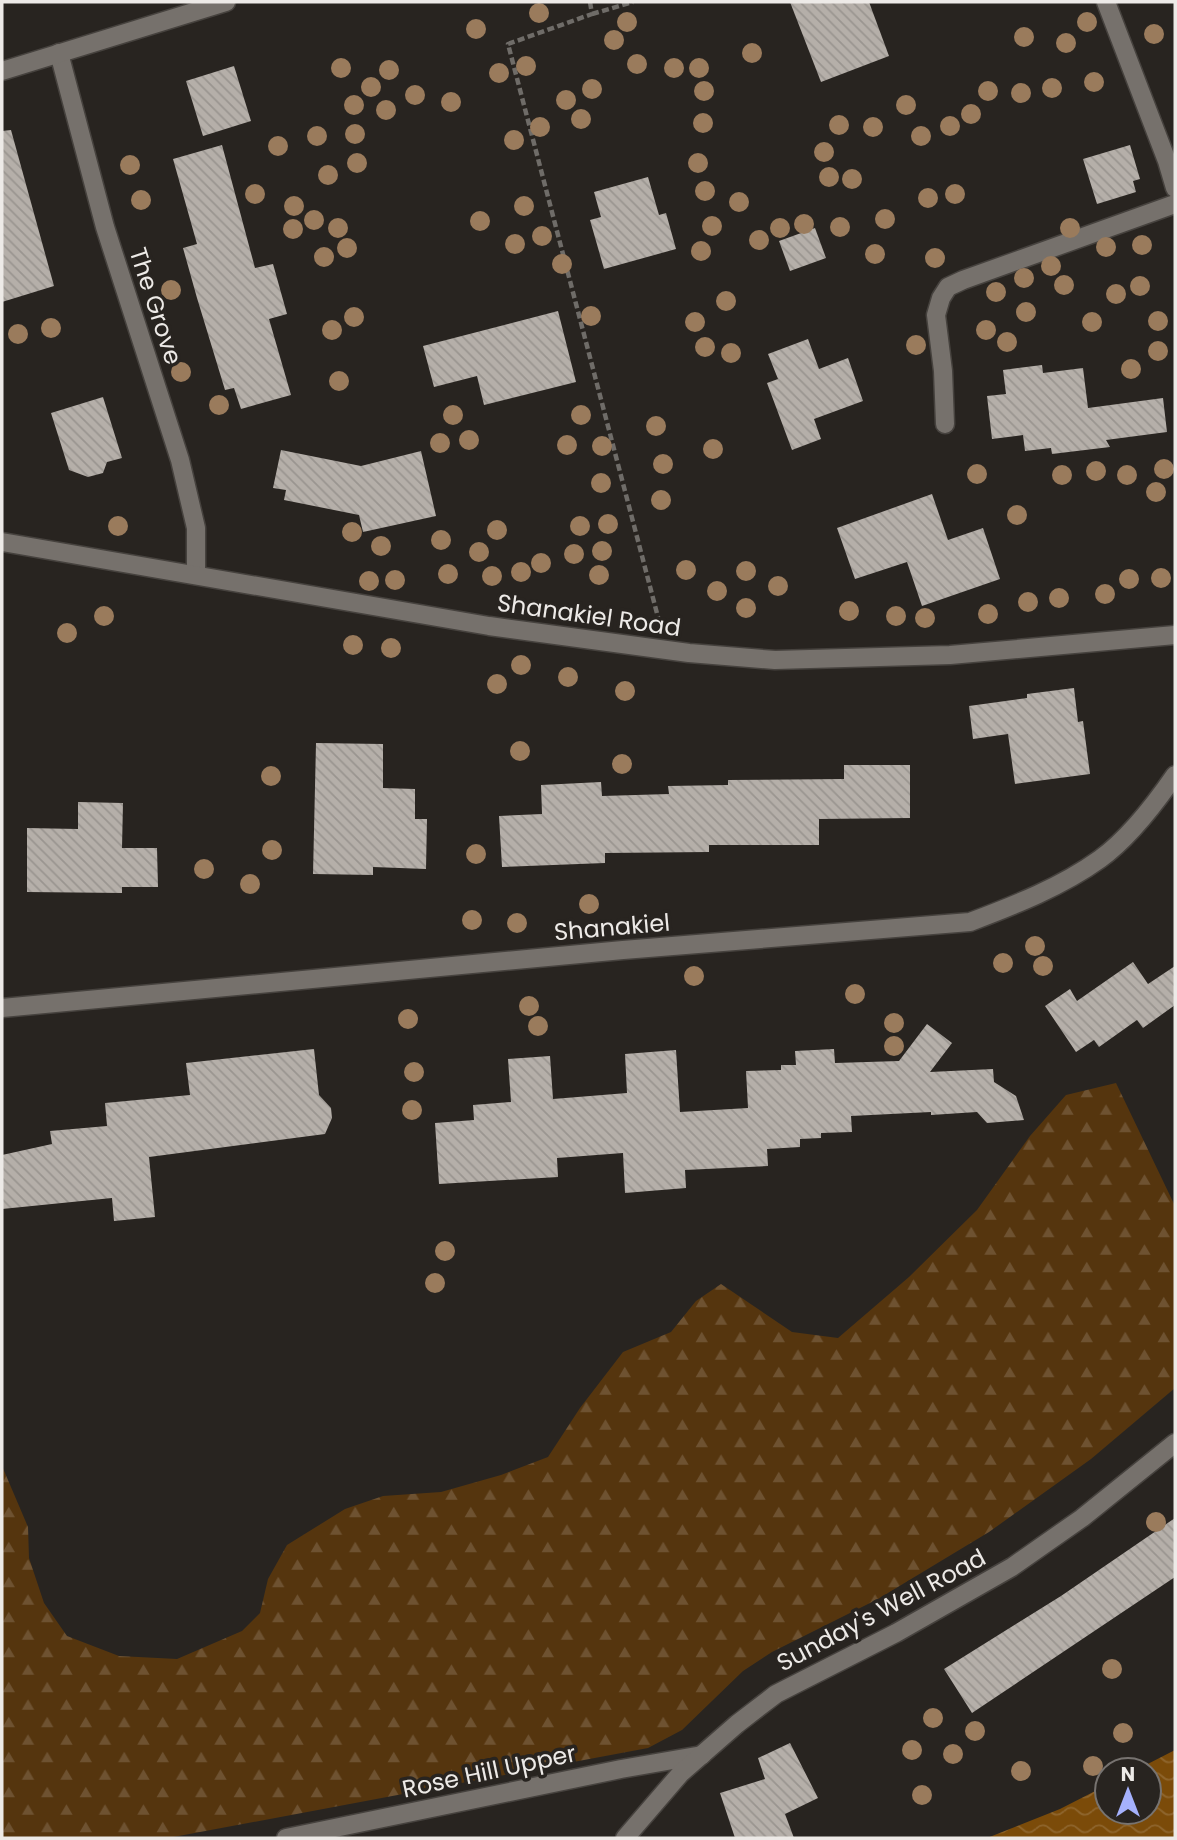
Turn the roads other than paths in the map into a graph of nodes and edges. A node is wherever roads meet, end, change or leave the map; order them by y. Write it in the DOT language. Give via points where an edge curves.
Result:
graph roads {
  1 [pos="226,2"];
  2 [pos="1106,2"];
  3 [pos="59,53"];
  4 [pos="2,71"];
  5 [pos="1171,160"];
  6 [pos="1175,188"];
  7 [pos="1175,204"];
  8 [pos="945,424"];
  9 [pos="2,542"];
  10 [pos="195,575"];
  11 [pos="1175,635"];
  12 [pos="1175,775"];
  13 [pos="2,1008"];
  14 [pos="1175,1443"];
  15 [pos="702,1755"];
  16 [pos="286,1838"];
  17 [pos="625,1838"];
  1 -- 3 [label="street"];
  2 -- 5 [label="street"];
  3 -- 4 [label="street"];
  3 -- 10 [label="street, The Grove" via="105,227 180,460 195,528"];
  5 -- 6 [label="street"];
  7 -- 8 [label="street" via="948,287 936,315"];
  9 -- 10 [label="street, Shanakiel Road"];
  10 -- 11 [label="street, Shanakiel Road" via="477,624 775,660 950,655"];
  12 -- 13 [label="street, Shanakiel" via="1102,858 1022,902 970,922"];
  14 -- 15 [label="street, Sunday's Well Road" via="1012,1567 896,1633 776,1693"];
  15 -- 16 [label="street, Rose Hill Upper"];
  15 -- 17 [label="street, Sunday's Well Road"];
}
